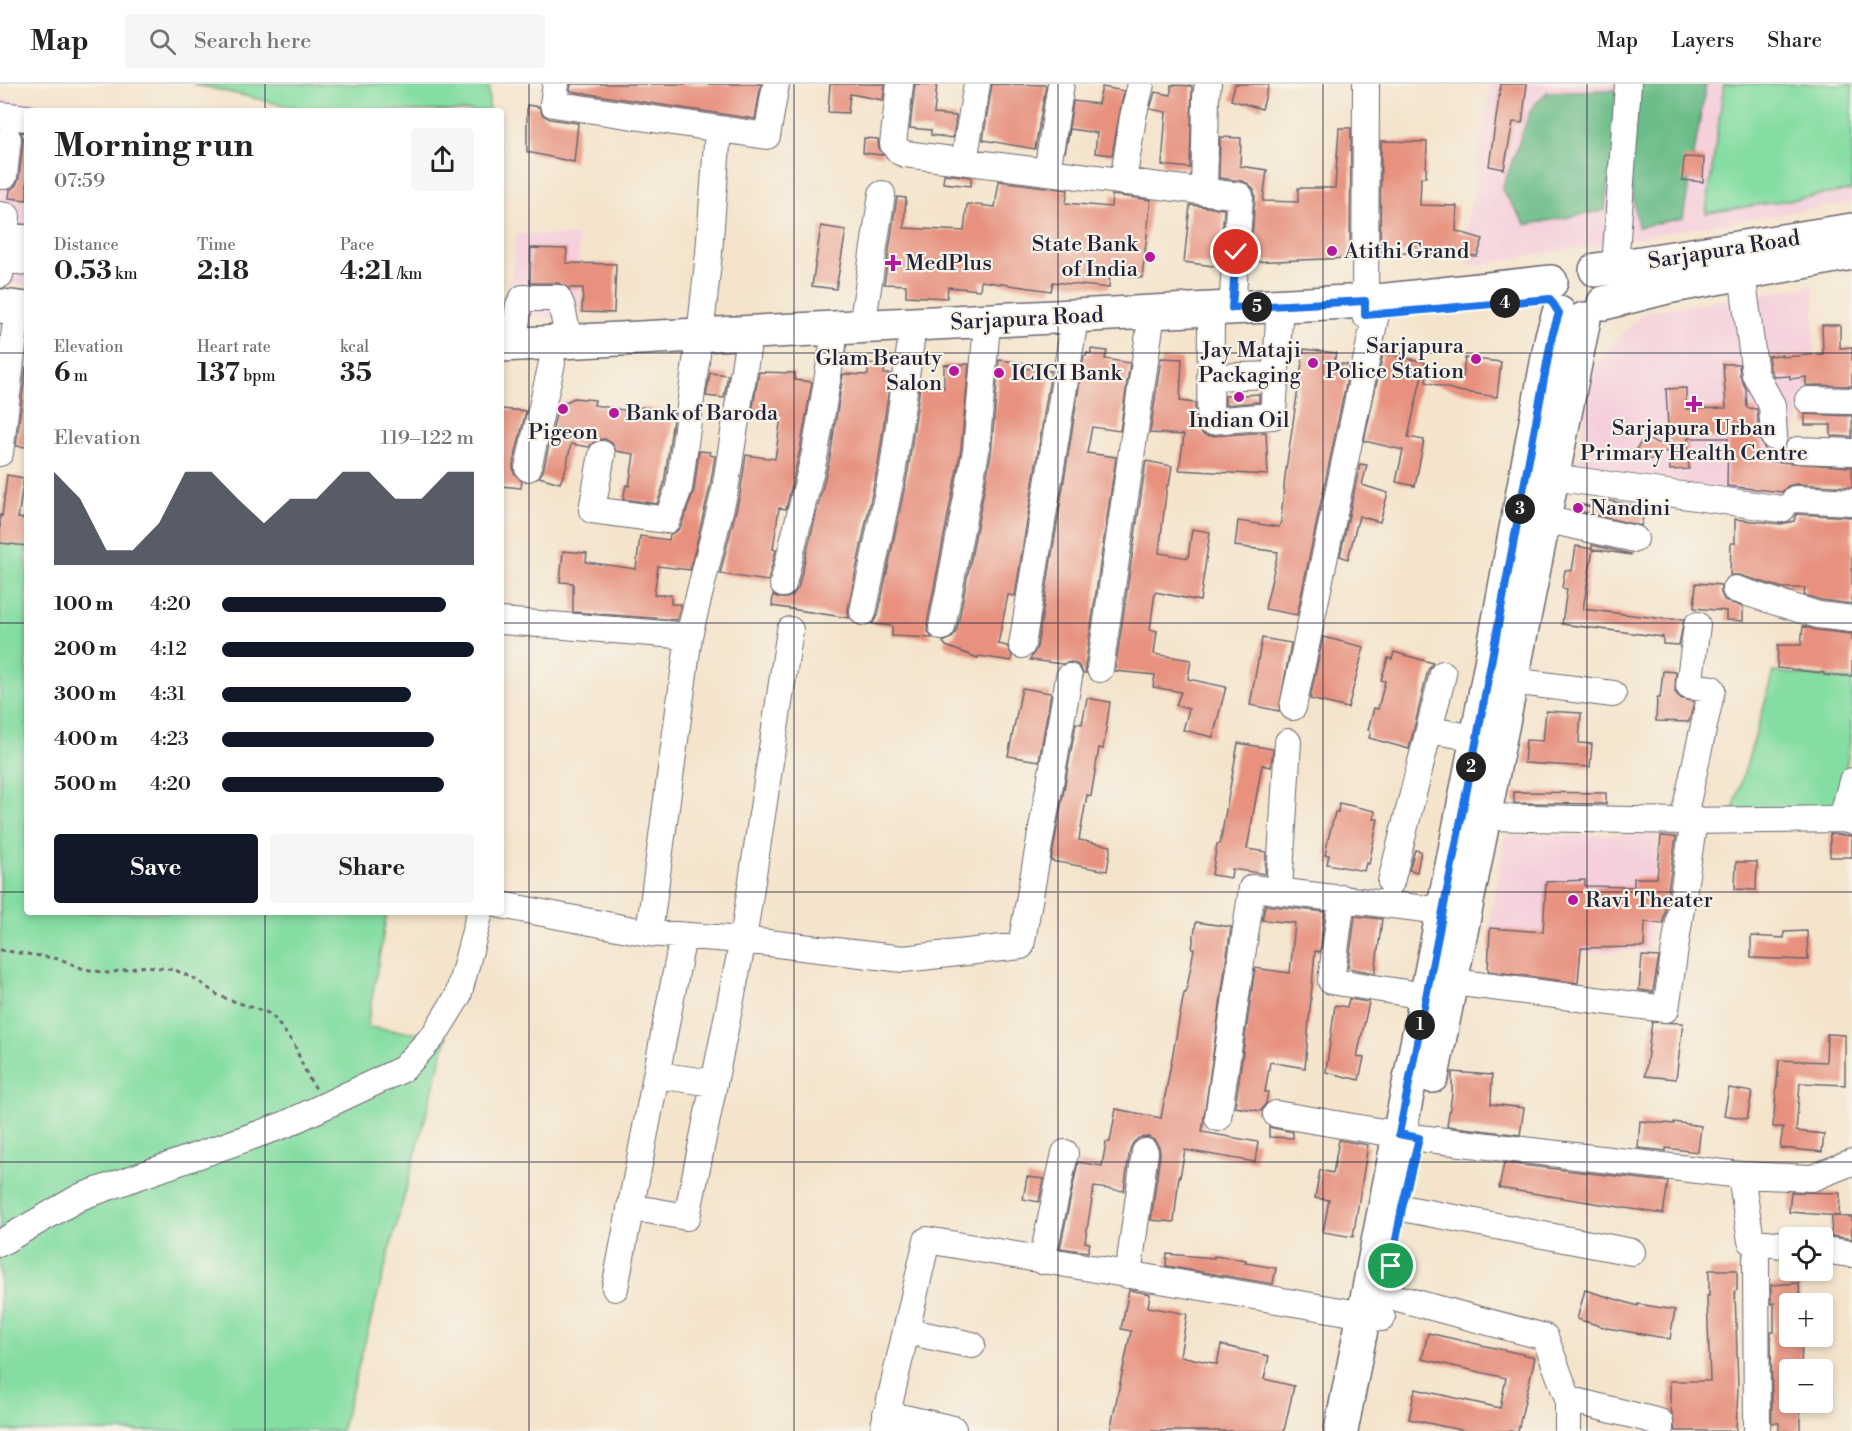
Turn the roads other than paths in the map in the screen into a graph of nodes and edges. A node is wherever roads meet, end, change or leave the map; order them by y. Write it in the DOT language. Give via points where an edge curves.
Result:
graph roads {
  1 [pos="555,84"];
  2 [pos="776,84"];
  3 [pos="900,84"];
  4 [pos="977,84"];
  5 [pos="1061,84"];
  6 [pos="1140,84"];
  7 [pos="1208,84"];
  8 [pos="1366,84"];
  9 [pos="1628,84"];
  10 [pos="0,115"];
  11 [pos="24,118"];
  12 [pos="718,130"];
  13 [pos="8,139"];
  14 [pos="964,161"];
  15 [pos="1047,172"];
  16 [pos="0,176"];
  17 [pos="1123,182"];
  18 [pos="1204,192"];
  19 [pos="882,194"];
  20 [pos="1852,230"];
  21 [pos="1796,251"];
  22 [pos="1852,253"];
  23 [pos="1605,268"];
  24 [pos="1742,273"];
  25 [pos="1570,303"];
  26 [pos="1369,310"];
  27 [pos="1209,316"];
  28 [pos="14,320"];
  29 [pos="1279,320"];
  30 [pos="862,327"];
  31 [pos="1055,327"];
  32 [pos="1150,327"];
  33 [pos="986,336"];
  34 [pos="911,341"];
  35 [pos="698,345"];
  36 [pos="743,345"];
  37 [pos="833,345"];
  38 [pos="505,352"];
  39 [pos="564,356"];
  40 [pos="1275,375"];
  41 [pos="1210,377"];
  42 [pos="1808,400"];
  43 [pos="1852,401"];
  44 [pos="1774,437"];
  45 [pos="1798,450"];
  46 [pos="1852,452"];
  47 [pos="0,453"];
  48 [pos="602,454"];
  49 [pos="528,468"];
  50 [pos="1552,477"];
  51 [pos="1852,502"];
  52 [pos="1544,519"];
  53 [pos="1635,539"];
  54 [pos="783,584"];
  55 [pos="1735,589"];
  56 [pos="863,612"];
  57 [pos="1852,619"];
  58 [pos="504,621"];
  59 [pos="1697,625"];
  60 [pos="942,627"];
  61 [pos="790,630"];
  62 [pos="689,636"];
  63 [pos="1022,645"];
  64 [pos="1100,669"];
  65 [pos="1443,674"];
  66 [pos="1070,677"];
  67 [pos="1512,681"];
  68 [pos="1613,694"];
  69 [pos="1293,707"];
  70 [pos="1429,730"];
  71 [pos="1477,738"];
  72 [pos="1288,742"];
  73 [pos="1852,782"];
  74 [pos="1485,817"];
  75 [pos="1689,820"];
  76 [pos="1847,820"];
  77 [pos="1464,858"];
  78 [pos="1391,882"];
  79 [pos="1279,890"];
  80 [pos="1342,898"];
  81 [pos="504,906"];
  82 [pos="1442,911"];
  83 [pos="479,915"];
  84 [pos="649,933"];
  85 [pos="682,936"];
  86 [pos="743,940"];
  87 [pos="1439,989"];
  88 [pos="656,1075"];
  89 [pos="714,1083"];
  90 [pos="1276,1114"];
  91 [pos="1218,1118"];
  92 [pos="1409,1136"];
  93 [pos="1145,1152"];
  94 [pos="1065,1153"];
  95 [pos="1852,1162"];
  96 [pos="1741,1174"];
  97 [pos="630,1207"];
  98 [pos="1402,1208"];
  99 [pos="0,1243"];
  100 [pos="1779,1245"];
  101 [pos="1833,1251"];
  102 [pos="1632,1252"];
  103 [pos="1852,1254"];
  104 [pos="1756,1258"];
  105 [pos="1041,1261"];
  106 [pos="1128,1275"];
  107 [pos="615,1288"];
  108 [pos="1377,1309"];
  109 [pos="906,1331"];
  110 [pos="972,1345"];
  111 [pos="1568,1399"];
  112 [pos="885,1422"];
  113 [pos="953,1429"];
  114 [pos="1341,1431"];
  115 [pos="1360,1431"];
  116 [pos="1568,1431"];
  117 [pos="1660,1431"];
  118 [pos="1756,1431"];
  1 -- 12 [label="street" via="553,104"];
  2 -- 12 [label="street" via="767,136"];
  3 -- 14 [label="street" via="893,138 896,148 905,154"];
  4 -- 14 [label="street"];
  5 -- 15 [label="street"];
  6 -- 17 [label="street"];
  7 -- 18 [label="street"];
  8 -- 26 [label="street"];
  9 -- 23 [label="street"];
  10 -- 11 [label="street"];
  12 -- 35 [label="street"];
  13 -- 16 [label="street" via="4,176"];
  14 -- 15 [label="street"];
  15 -- 17 [label="street"];
  17 -- 18 [label="street"];
  18 -- 27 [label="street" via="1240,196"];
  19 -- 30 [label="street"];
  20 -- 21 [label="main road, Sarjapura Road"];
  21 -- 22 [label="main road, Sarjapura Road"];
  21 -- 23 [label="main road, Sarjapura Road"];
  21 -- 24 [label="main road, Sarjapura Road"];
  23 -- 25 [label="main road" via="1606,294"];
  23 -- 25 [label="main road, Sarjapura Road" via="1570,264 1556,274"];
  24 -- 25 [label="main road, Sarjapura Road"];
  24 -- 44 [label="street" via="1755,374 1772,405"];
  25 -- 26 [label="main road, Sarjapura Road"];
  25 -- 50 [label="main road"];
  25 -- 71 [label="main road" via="1552,336"];
  26 -- 27 [label="main road, Sarjapura Road"];
  26 -- 29 [label="main road, Sarjapura Road"];
  26 -- 69 [label="street"];
  27 -- 29 [label="main road, Sarjapura Road"];
  27 -- 31 [label="main road, Sarjapura Road"];
  27 -- 32 [label="main road, Sarjapura Road"];
  27 -- 41 [label="street"];
  28 -- 47 [label="street"];
  29 -- 40 [label="street"];
  30 -- 31 [label="main road, Sarjapura Road"];
  30 -- 36 [label="main road, Sarjapura Road"];
  31 -- 32 [label="main road, Sarjapura Road"];
  31 -- 33 [label="main road, Sarjapura Road"];
  31 -- 63 [label="street"];
  32 -- 64 [label="street"];
  33 -- 34 [label="main road, Sarjapura Road"];
  33 -- 60 [label="street" via="976,451"];
  34 -- 37 [label="main road, Sarjapura Road"];
  34 -- 56 [label="street" via="893,468"];
  35 -- 36 [label="main road, Sarjapura Road"];
  35 -- 39 [label="main road, Sarjapura Road"];
  35 -- 48 [label="street" via="679,488 668,520 592,510"];
  36 -- 37 [label="main road, Sarjapura Road"];
  36 -- 62 [label="street" via="725,490"];
  37 -- 54 [label="street" via="814,453"];
  38 -- 39 [label="main road, Sarjapura Road"];
  38 -- 39 [label="street" via="523,298 558,298 562,307"];
  39 -- 49 [label="street"];
  40 -- 41 [label="street"];
  40 -- 41 [label="street" via="1273,416 1210,421"];
  42 -- 43 [label="street"];
  45 -- 46 [label="street"];
  50 -- 51 [label="street" via="1788,504"];
  50 -- 52 [label="main road"];
  52 -- 53 [label="street"];
  52 -- 67 [label="main road"];
  55 -- 57 [label="street" via="1818,615"];
  58 -- 62 [label="street"];
  59 -- 75 [label="street" via="1689,686 1712,689"];
  61 -- 86 [label="street"];
  62 -- 84 [label="street"];
  65 -- 70 [label="street"];
  66 -- 86 [label="street" via="1021,946 903,959"];
  67 -- 68 [label="street"];
  67 -- 74 [label="main road"];
  70 -- 71 [label="street"];
  70 -- 78 [label="street"];
  71 -- 77 [label="main road"];
  72 -- 79 [label="street"];
  73 -- 76 [label="street"];
  74 -- 75 [label="street"];
  74 -- 77 [label="main road"];
  75 -- 76 [label="street"];
  75 -- 87 [label="street" via="1666,1009"];
  77 -- 82 [label="main road"];
  77 -- 87 [label="main road"];
  79 -- 80 [label="street"];
  79 -- 91 [label="street" via="1252,888"];
  80 -- 82 [label="street"];
  80 -- 87 [label="street" via="1331,981"];
  81 -- 84 [label="street"];
  82 -- 87 [label="main road"];
  83 -- 99 [label="street" via="458,996 434,1035 403,1069 284,1125 80,1197"];
  84 -- 85 [label="street"];
  85 -- 86 [label="street"];
  85 -- 88 [label="street"];
  86 -- 89 [label="street"];
  87 -- 92 [label="main road"];
  88 -- 89 [label="street"];
  88 -- 97 [label="street"];
  89 -- 97 [label="street" via="687,1217"];
  90 -- 92 [label="street"];
  92 -- 96 [label="street"];
  92 -- 98 [label="main road"];
  92 -- 108 [label="main road"];
  93 -- 106 [label="street"];
  94 -- 105 [label="street"];
  95 -- 96 [label="street" via="1812,1178"];
  96 -- 100 [label="street" via="1751,1241"];
  97 -- 107 [label="street"];
  98 -- 102 [label="street"];
  98 -- 108 [label="main road"];
  101 -- 103 [label="street"];
  104 -- 118 [label="street"];
  105 -- 106 [label="street"];
  105 -- 109 [label="street" via="927,1240"];
  106 -- 108 [label="street"];
  108 -- 111 [label="street" via="1545,1337"];
  108 -- 114 [label="main road"];
  108 -- 115 [label="main road"];
  109 -- 110 [label="street"];
  109 -- 112 [label="street"];
  111 -- 116 [label="street"];
  111 -- 117 [label="street" via="1660,1422"];
  112 -- 113 [label="street"];
}
